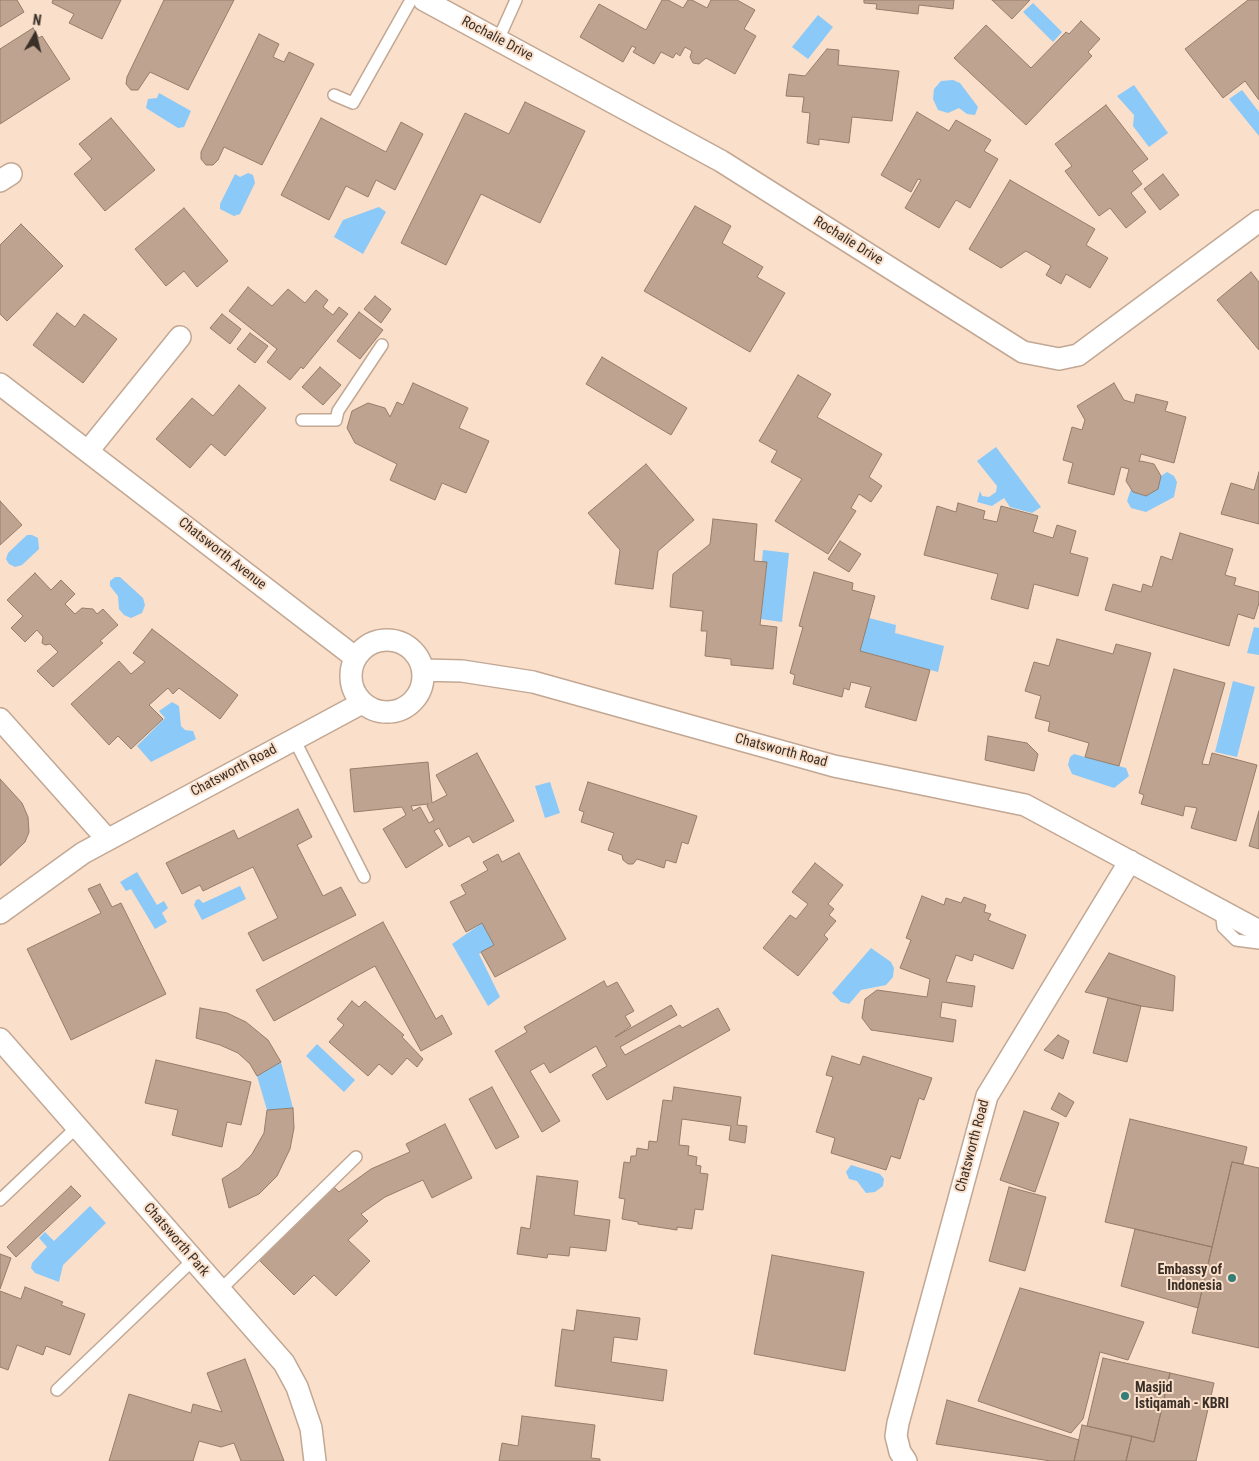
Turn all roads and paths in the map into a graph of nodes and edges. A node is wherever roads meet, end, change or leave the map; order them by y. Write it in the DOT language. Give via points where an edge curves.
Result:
graph roads {
  1 [pos="411,0"];
  2 [pos="424,0"];
  3 [pos="516,0"];
  4 [pos="498,40"];
  5 [pos="334,94"];
  6 [pos="1259,221"];
  7 [pos="180,337"];
  8 [pos="382,345"];
  9 [pos="0,384"];
  10 [pos="302,420"];
  11 [pos="88,451"];
  12 [pos="356,658"];
  13 [pos="423,670"];
  14 [pos="362,703"];
  15 [pos="0,719"];
  16 [pos="294,739"];
  17 [pos="107,839"];
  18 [pos="1130,861"];
  19 [pos="364,877"];
  20 [pos="1221,910"];
  21 [pos="0,913"];
  22 [pos="1259,931"];
  23 [pos="1259,943"];
  24 [pos="0,1039"];
  25 [pos="78,1127"];
  26 [pos="356,1157"];
  27 [pos="0,1200"];
  28 [pos="193,1260"];
  29 [pos="220,1290"];
  30 [pos="57,1390"];
  31 [pos="315,1461"];
  32 [pos="906,1461"];
  1 -- 5 [label="lane" via="353,103"];
  2 -- 4 [label="street, Rochalie Drive"];
  3 -- 4 [label="lane"];
  4 -- 6 [label="street, Rochalie Drive" via="721,161 1023,352 1035,355 1059,358 1078,355"];
  7 -- 11 [label="street"];
  8 -- 10 [label="lane" via="336,420"];
  9 -- 11 [label="street, Chatsworth Avenue"];
  11 -- 12 [label="street, Chatsworth Avenue"];
  12 -- 13 [label="street" via="373,643 389,640 411,649"];
  12 -- 14 [label="street" via="350,672 351,682"];
  13 -- 14 [label="street" via="422,684 411,704 397,711 382,712"];
  13 -- 18 [label="street, Chatsworth Road" via="462,671 532,682 834,766 1025,806"];
  14 -- 16 [label="street, Chatsworth Road"];
  15 -- 17 [label="street"];
  16 -- 17 [label="street, Chatsworth Road"];
  16 -- 19 [label="lane"];
  17 -- 21 [label="street, Chatsworth Road"];
  18 -- 20 [label="street, Chatsworth Road"];
  18 -- 32 [label="street, Chatsworth Road" via="986,1096 898,1423 896,1436"];
  20 -- 22 [label="street, Chatsworth Road"];
  20 -- 23 [label="lane" via="1223,927 1236,940"];
  24 -- 25 [label="street, Chatsworth Park"];
  25 -- 27 [label="lane"];
  25 -- 28 [label="street, Chatsworth Park"];
  26 -- 29 [label="lane"];
  28 -- 29 [label="street, Chatsworth Park"];
  28 -- 30 [label="lane"];
  29 -- 31 [label="street, Chatsworth Park" via="284,1363 297,1386 311,1428"];
}
